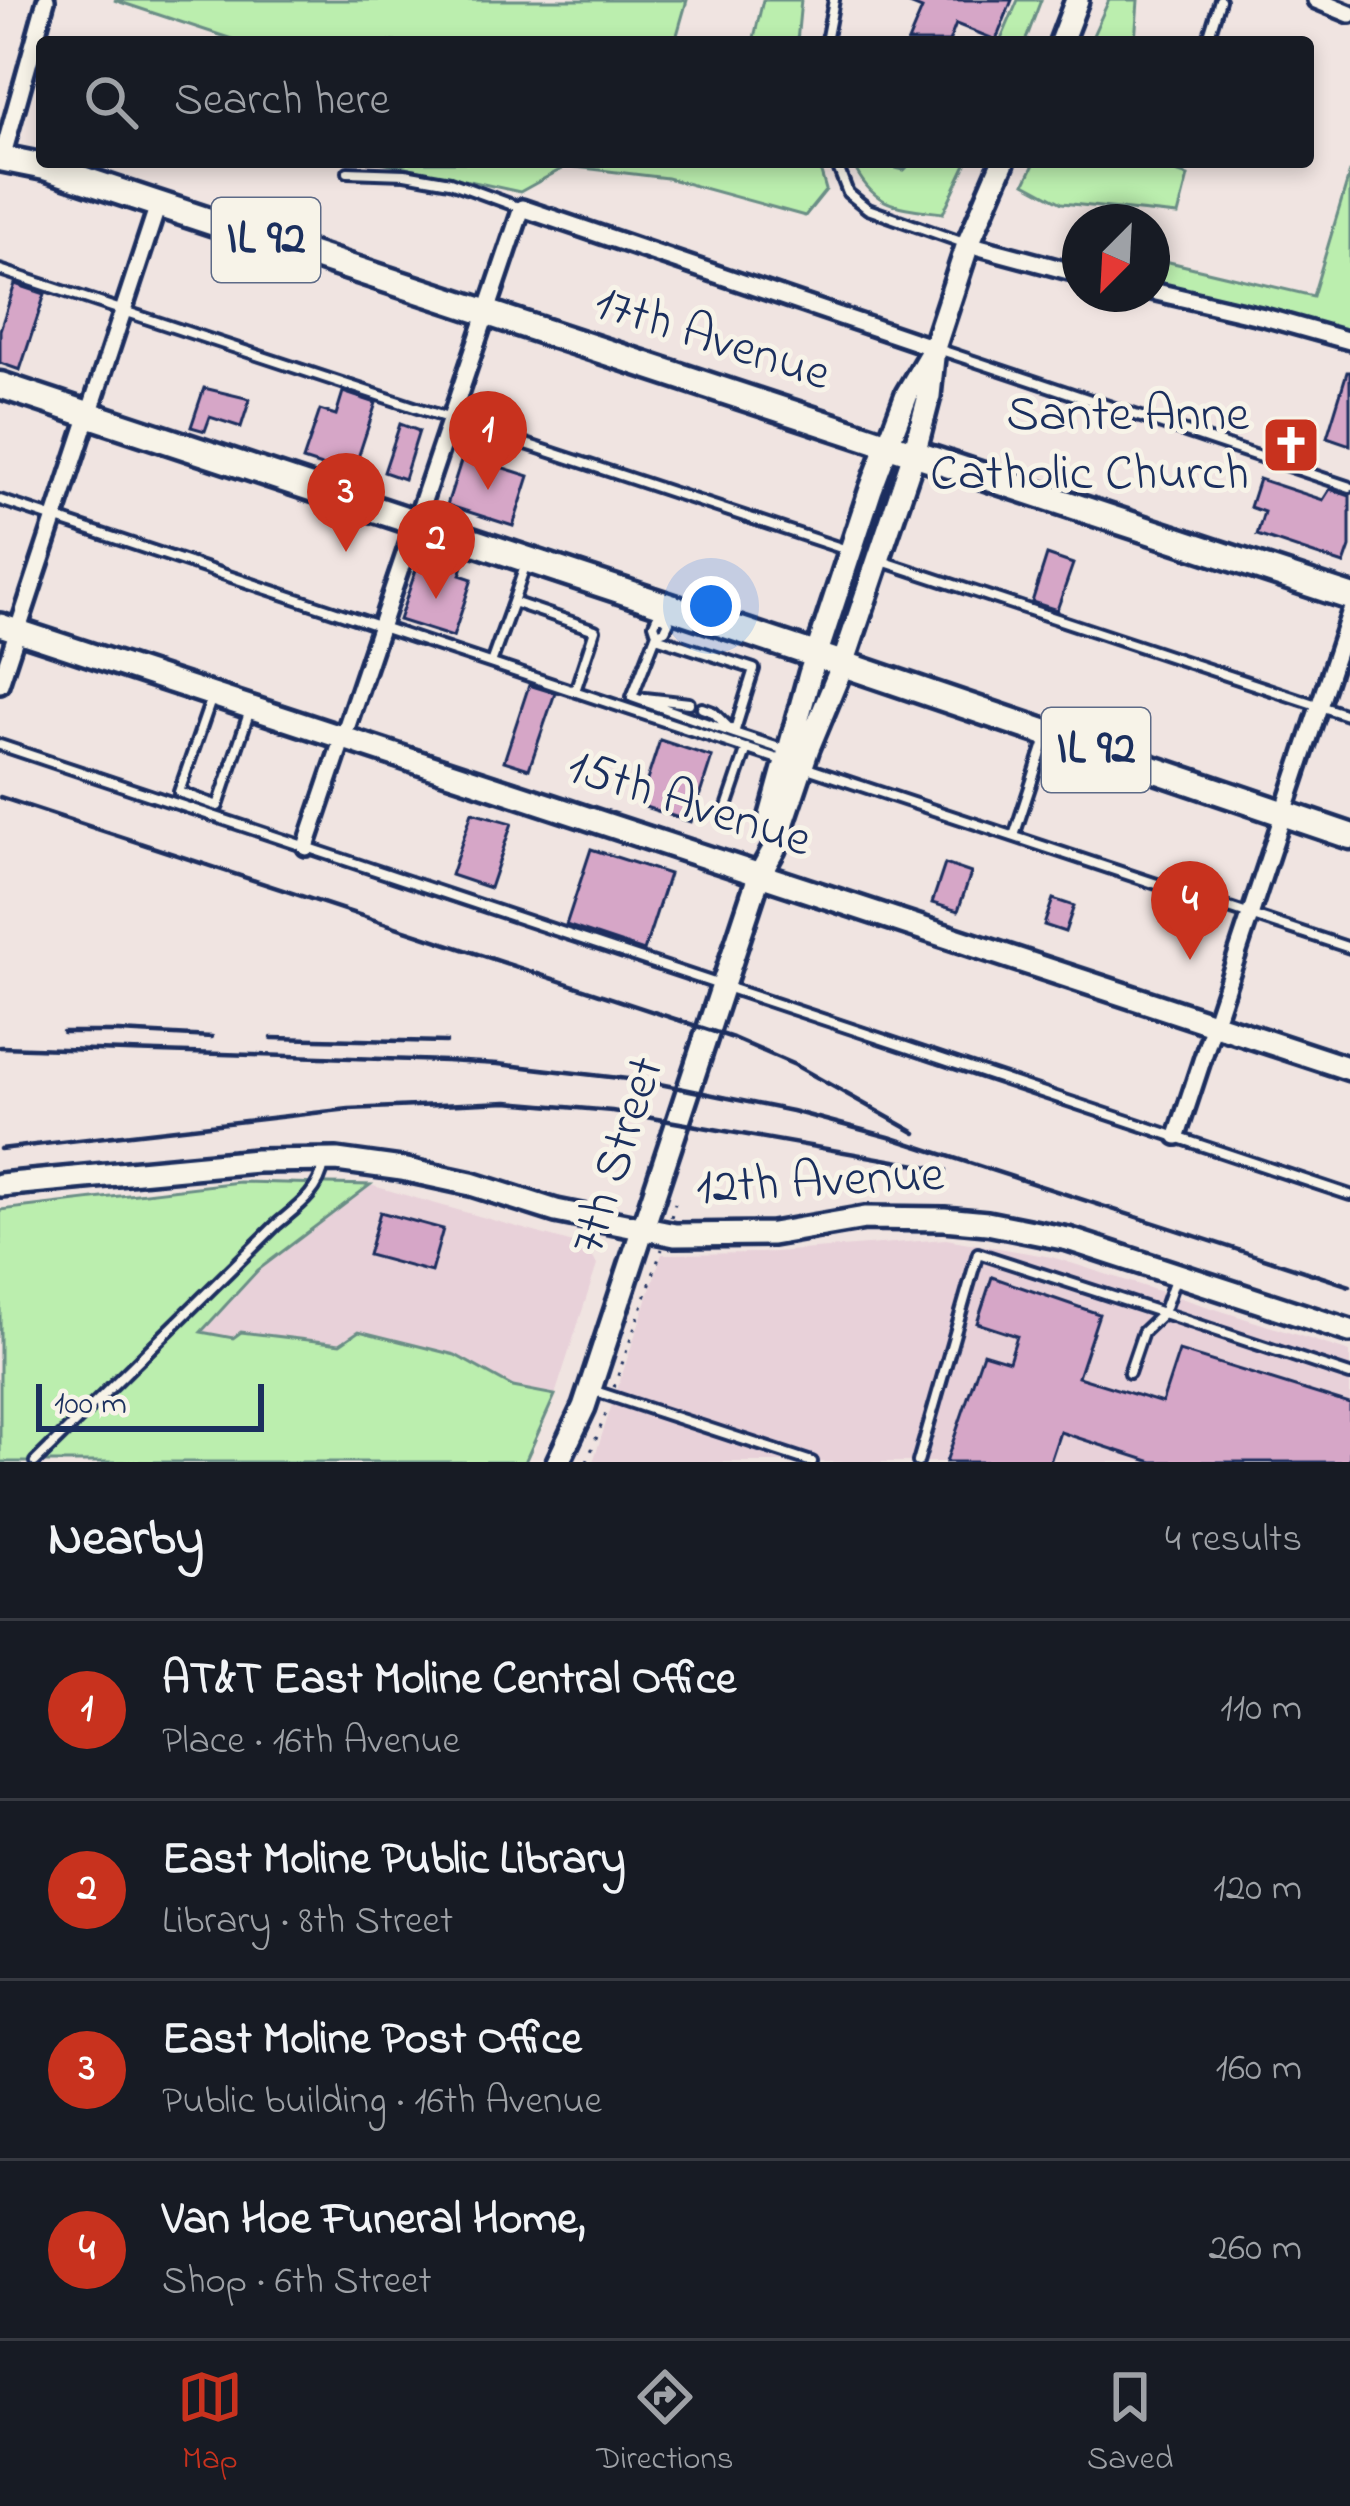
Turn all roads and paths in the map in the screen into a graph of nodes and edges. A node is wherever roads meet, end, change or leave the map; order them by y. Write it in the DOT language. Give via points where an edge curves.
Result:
graph roads {
  1 [pos="46,0"];
  2 [pos="834,0"];
  3 [pos="1077,0"];
  4 [pos="1220,0"];
  5 [pos="1316,0"];
  6 [pos="1350,14"];
  7 [pos="827,36"];
  8 [pos="1063,36"];
  9 [pos="1209,36"];
  10 [pos="1,158"];
  11 [pos="36,165"];
  12 [pos="48,168"];
  13 [pos="838,168"];
  14 [pos="1000,168"];
  15 [pos="348,172"];
  16 [pos="158,205"];
  17 [pos="522,208"];
  18 [pos="968,244"];
  19 [pos="1062,269"];
  20 [pos="0,270"];
  21 [pos="1170,295"];
  22 [pos="121,310"];
  23 [pos="487,313"];
  24 [pos="1350,341"];
  25 [pos="934,348"];
  26 [pos="0,385"];
  27 [pos="89,414"];
  28 [pos="451,418"];
  29 [pos="887,445"];
  30 [pos="914,454"];
  31 [pos="1350,487"];
  32 [pos="0,500"];
  33 [pos="55,518"];
  34 [pos="417,523"];
  35 [pos="851,551"];
  36 [pos="527,560"];
  37 [pos="878,560"];
  38 [pos="1350,597"];
  39 [pos="513,602"];
  40 [pos="666,612"];
  41 [pos="1350,613"];
  42 [pos="382,627"];
  43 [pos="9,628"];
  44 [pos="656,635"];
  45 [pos="817,656"];
  46 [pos="491,663"];
  47 [pos="843,664"];
  48 [pos="0,684"];
  49 [pos="575,691"];
  50 [pos="213,695"];
  51 [pos="632,697"];
  52 [pos="689,703"];
  53 [pos="1319,706"];
  54 [pos="251,708"];
  55 [pos="702,708"];
  56 [pos="1350,716"];
  57 [pos="734,733"];
  58 [pos="1048,734"];
  59 [pos="344,739"];
  60 [pos="0,745"];
  61 [pos="746,748"];
  62 [pos="792,760"];
  63 [pos="1283,813"];
  64 [pos="724,816"];
  65 [pos="1014,836"];
  66 [pos="1350,836"];
  67 [pos="306,847"];
  68 [pos="759,876"];
  69 [pos="1250,915"];
  70 [pos="1350,948"];
  71 [pos="722,986"];
  72 [pos="1214,1024"];
  73 [pos="1350,1069"];
  74 [pos="1177,1136"];
  75 [pos="325,1160"];
  76 [pos="0,1185"];
  77 [pos="1350,1195"];
  78 [pos="675,1203"];
  79 [pos="642,1228"];
  80 [pos="667,1234"];
  81 [pos="1176,1274"];
  82 [pos="1163,1312"];
  83 [pos="1350,1331"];
  84 [pos="1130,1373"];
  85 [pos="1350,1375"];
  86 [pos="601,1393"];
  87 [pos="35,1462"];
  88 [pos="558,1462"];
  89 [pos="587,1462"];
  90 [pos="812,1462"];
  91 [pos="917,1462"];
  1 -- 10 [label="street"];
  2 -- 7 [label="lane"];
  3 -- 8 [label="street"];
  4 -- 9 [label="lane"];
  5 -- 6 [label="street"];
  10 -- 11 [label="main road, 17th Avenue / IL 92"];
  12 -- 16 [label="main road, 17th Avenue / IL 92"];
  13 -- 18 [label="lane" via="848,193 868,208"];
  14 -- 18 [label="street, 7th Street"];
  15 -- 17 [label="lane" via="449,182"];
  16 -- 22 [label="street"];
  16 -- 23 [label="main road, 17th Avenue / IL 92"];
  17 -- 23 [label="street"];
  17 -- 25 [label="street"];
  18 -- 19 [label="street"];
  18 -- 25 [label="street, 7th Street"];
  20 -- 22 [label="lane"];
  21 -- 24 [label="street"];
  22 -- 27 [label="street"];
  22 -- 28 [label="lane"];
  23 -- 28 [label="street"];
  23 -- 29 [label="main road, 17th Avenue / IL 92"];
  25 -- 29 [label="street, 7th Street"];
  25 -- 30 [label="street, 7th Street"];
  25 -- 31 [label="lane"];
  26 -- 27 [label="main road, IL 92"];
  27 -- 33 [label="street"];
  27 -- 34 [label="main road, IL 92"];
  28 -- 34 [label="street"];
  28 -- 35 [label="lane"];
  29 -- 30 [label="main road, 17th Avenue / IL 92"];
  29 -- 35 [label="street, 7th Street"];
  30 -- 37 [label="street, 7th Street"];
  30 -- 38 [label="main road, 17th Avenue / IL 92"];
  32 -- 33 [label="lane"];
  33 -- 42 [label="lane"];
  33 -- 43 [label="street"];
  34 -- 36 [label="main road, IL 92"];
  34 -- 42 [label="street"];
  35 -- 45 [label="street, 7th Street"];
  36 -- 39 [label="lane"];
  36 -- 40 [label="main road, IL 92"];
  37 -- 47 [label="street, 7th Street"];
  37 -- 53 [label="lane"];
  39 -- 46 [label="lane"];
  39 -- 49 [label="lane" via="595,630"];
  40 -- 44 [label="lane" via="657,617"];
  40 -- 45 [label="main road, IL 92"];
  41 -- 53 [label="street"];
  42 -- 46 [label="lane"];
  42 -- 59 [label="street"];
  43 -- 48 [label="street"];
  43 -- 50 [label="street, 15th Avenue"];
  44 -- 51 [label="lane"];
  44 -- 57 [label="lane" via="754,669"];
  45 -- 47 [label="main road, IL 92"];
  45 -- 62 [label="street, 7th Street"];
  46 -- 49 [label="lane"];
  47 -- 58 [label="main road, IL 92"];
  47 -- 62 [label="street, 7th Street"];
  49 -- 61 [label="lane"];
  50 -- 54 [label="street, 15th Avenue"];
  50 -- 54 [label="lane" via="179,792 218,806"];
  51 -- 52 [label="lane"];
  51 -- 57 [label="lane"];
  53 -- 56 [label="lane"];
  53 -- 63 [label="street"];
  54 -- 59 [label="street, 15th Avenue"];
  55 -- 57 [label="lane"];
  57 -- 62 [label="lane"];
  58 -- 63 [label="main road, IL 92"];
  58 -- 65 [label="lane"];
  59 -- 67 [label="street"];
  59 -- 68 [label="street, 15th Avenue"];
  60 -- 67 [label="lane"];
  61 -- 62 [label="lane"];
  61 -- 64 [label="lane"];
  62 -- 65 [label="lane"];
  62 -- 68 [label="street, 7th Street" via="775,849"];
  63 -- 66 [label="main road, IL 92"];
  63 -- 69 [label="street"];
  65 -- 69 [label="lane"];
  67 -- 71 [label="lane"];
  68 -- 71 [label="street, 7th Street"];
  68 -- 72 [label="street, 15th Avenue"];
  69 -- 70 [label="lane"];
  69 -- 72 [label="street"];
  71 -- 74 [label="lane"];
  71 -- 79 [label="street, 7th Street"];
  72 -- 73 [label="street, 15th Avenue"];
  72 -- 74 [label="street"];
  74 -- 77 [label="lane"];
  75 -- 76 [label="street, 12th Avenue"];
  75 -- 79 [label="street, 12th Avenue" via="402,1169"];
  75 -- 87 [label="lane" via="309,1198"];
  78 -- 80 [label="path"];
  79 -- 80 [label="street, 12th Avenue"];
  79 -- 86 [label="street, 7th Street"];
  80 -- 81 [label="street, 12th Avenue" via="772,1234 865,1218 986,1222"];
  80 -- 86 [label="path"];
  81 -- 82 [label="lane"];
  81 -- 83 [label="street, 12th Avenue"];
  82 -- 84 [label="lane" via="1143,1332"];
  82 -- 85 [label="lane"];
  82 -- 91 [label="lane" via="978,1253"];
  86 -- 88 [label="street, 7th Street"];
  86 -- 89 [label="path"];
  86 -- 90 [label="lane"];
}
